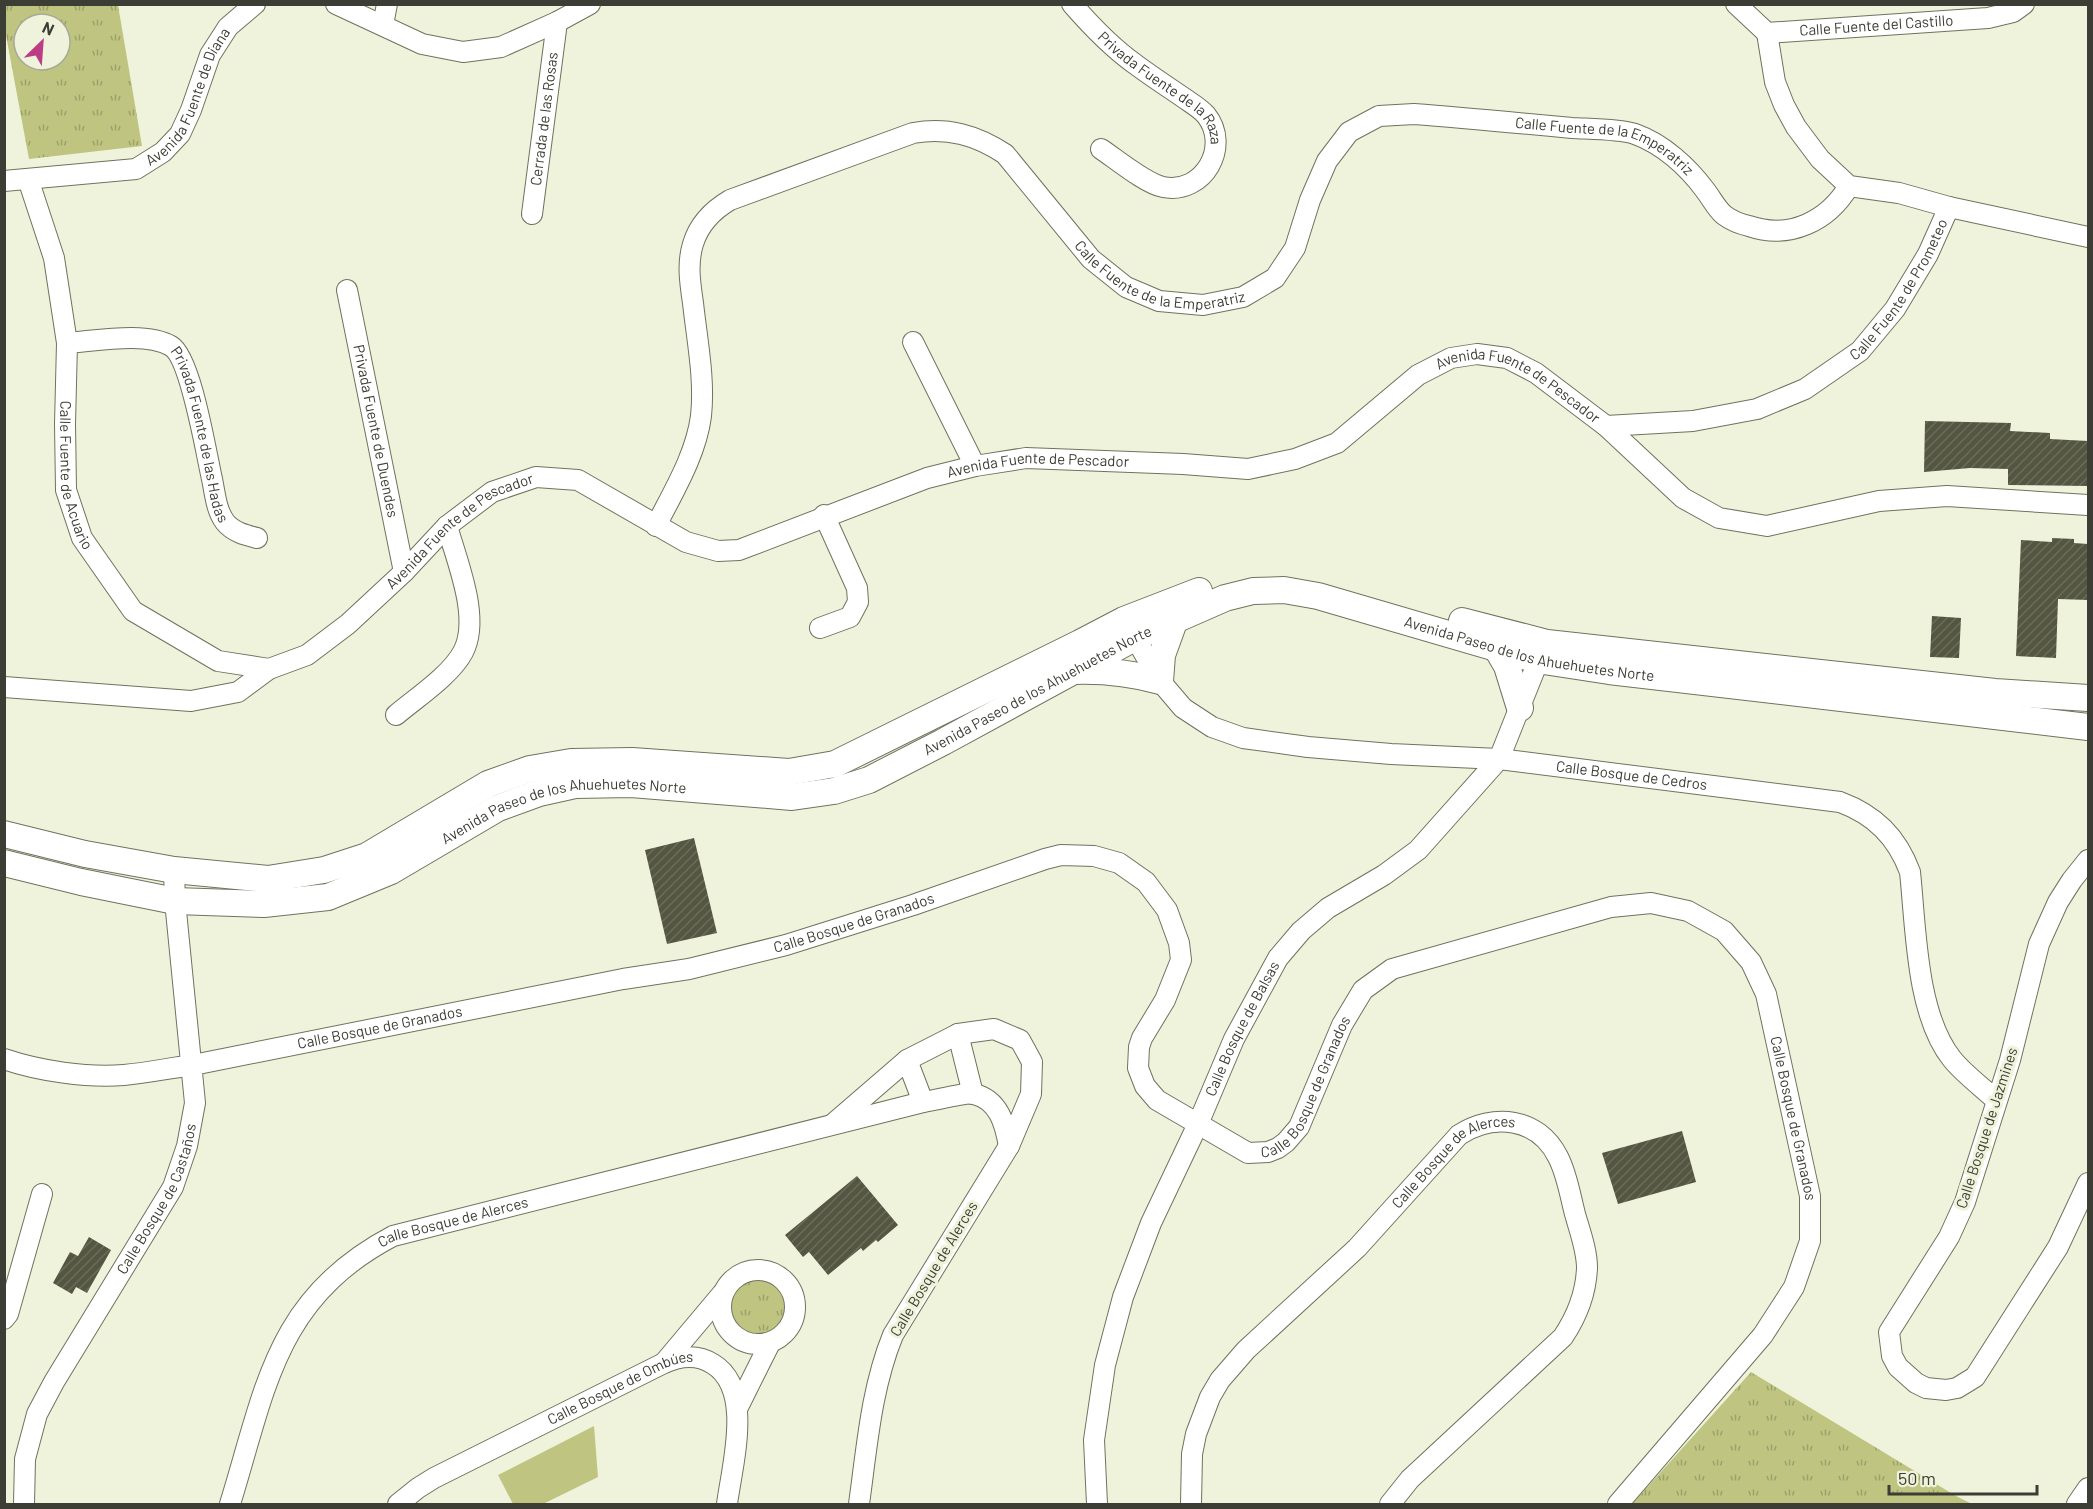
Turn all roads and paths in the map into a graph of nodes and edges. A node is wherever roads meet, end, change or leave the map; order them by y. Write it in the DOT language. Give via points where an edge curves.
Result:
graph roads {
  1 [pos="255,4"];
  2 [pos="336,4"];
  3 [pos="387,4"];
  4 [pos="1072,4"];
  5 [pos="1736,4"];
  6 [pos="2024,4"];
  7 [pos="583,7"];
  8 [pos="557,22"];
  9 [pos="383,25"];
  10 [pos="1767,33"];
  11 [pos="1101,149"];
  12 [pos="28,179"];
  13 [pos="4,181"];
  14 [pos="1849,186"];
  15 [pos="1949,207"];
  16 [pos="532,214"];
  17 [pos="2088,237"];
  18 [pos="347,290"];
  19 [pos="913,342"];
  20 [pos="67,343"];
  21 [pos="1606,426"];
  22 [pos="975,466"];
  23 [pos="2088,505"];
  24 [pos="824,515"];
  25 [pos="447,526"];
  26 [pos="656,526"];
  27 [pos="257,538"];
  28 [pos="404,572"];
  29 [pos="1175,619"];
  30 [pos="820,628"];
  31 [pos="1130,628"];
  32 [pos="1497,649"];
  33 [pos="1542,652"];
  34 [pos="269,669"];
  35 [pos="1071,671"];
  36 [pos="1160,681"];
  37 [pos="4,687"];
  38 [pos="2088,698"];
  39 [pos="1520,708"];
  40 [pos="396,715"];
  41 [pos="2088,727"];
  42 [pos="1500,759"];
  43 [pos="4,834"];
  44 [pos="2088,860"];
  45 [pos="4,863"];
  46 [pos="174,870"];
  47 [pos="175,901"];
  48 [pos="958,1034"];
  49 [pos="4,1059"];
  50 [pos="907,1060"];
  51 [pos="193,1065"];
  52 [pos="973,1094"];
  53 [pos="1996,1100"];
  54 [pos="922,1102"];
  55 [pos="1197,1124"];
  56 [pos="830,1127"];
  57 [pos="1009,1146"];
  58 [pos="2088,1183"];
  59 [pos="42,1194"];
  60 [pos="722,1294"];
  61 [pos="4,1319"];
  62 [pos="738,1339"];
  63 [pos="770,1343"];
  64 [pos="664,1363"];
  65 [pos="717,1366"];
  66 [pos="738,1407"];
  67 [pos="2088,1488"];
  68 [pos="24,1504"];
  69 [pos="231,1504"];
  70 [pos="398,1504"];
  71 [pos="727,1504"];
  72 [pos="859,1504"];
  73 [pos="1098,1504"];
  74 [pos="1191,1504"];
  75 [pos="1390,1504"];
  76 [pos="1618,1504"];
  77 [pos="2077,1504"];
  1 -- 12 [label="street, Avenida Fuente de Diana" via="228,27 210,55 192,110 180,134 163,152 136,169"];
  2 -- 9 [label="street"];
  3 -- 9 [label="street"];
  4 -- 11 [label="street, Privada Fuente de la Raza" via="1102,38 1204,112 1215,132 1215,155 1204,174 1176,188 1155,185"];
  5 -- 10 [label="street"];
  6 -- 10 [label="street, Calle Fuente del Castillo" via="2013,12 1988,18"];
  7 -- 8 [label="street"];
  8 -- 9 [label="street" via="501,47 463,52 422,44"];
  8 -- 16 [label="street, Cerrada de las Rosas"];
  10 -- 14 [label="street" via="1775,82 1784,105 1820,159"];
  12 -- 13 [label="street, Avenida Fuente de Diana"];
  12 -- 20 [label="street, Calle Fuente de Acuario" via="54,258"];
  14 -- 15 [label="street, Calle Fuente de Prometeo" via="1899,193"];
  14 -- 26 [label="street, Calle Fuente de la Emperatriz" via="1833,208 1809,224 1766,230 1725,216 1683,165 1634,133 1414,114 1379,116 1349,132 1327,161 1295,248 1275,278 1243,297 1203,305 1159,301 1126,287 1090,259 1005,154 990,144 955,132 914,133 730,200 712,213 698,231 689,264 701,375 700,417 694,448"];
  15 -- 17 [label="street"];
  15 -- 21 [label="street, Calle Fuente de Prometeo" via="1928,254 1895,309 1860,351 1805,389 1757,409 1694,421"];
  18 -- 28 [label="street, Privada Fuente de Duendes"];
  19 -- 22 [label="street"];
  20 -- 27 [label="street, Privada Fuente de las Hadas" via="137,338 173,346 184,361 217,505 237,533"];
  20 -- 34 [label="street, Calle Fuente de Acuario" via="66,490 82,538 133,611 218,661"];
  21 -- 22 [label="street, Avenida Fuente de Pescador" via="1536,373 1507,358 1477,354 1451,358 1418,375 1337,443 1295,459 1248,469 1026,458"];
  21 -- 23 [label="street, Avenida Fuente de Pescador" via="1683,498 1719,518 1767,526 1879,501 1947,496"];
  22 -- 24 [label="street, Avenida Fuente de Pescador" via="927,478"];
  24 -- 26 [label="street, Avenida Fuente de Pescador" via="749,547 728,551 686,542"];
  24 -- 30 [label="street" via="859,595 850,617"];
  25 -- 26 [label="street, Avenida Fuente de Pescador" via="492,492 536,477 579,480"];
  25 -- 28 [label="street, Avenida Fuente de Pescador"];
  25 -- 40 [label="street" via="468,603 470,630 463,653 448,671"];
  28 -- 34 [label="street, Avenida Fuente de Pescador" via="348,624 307,655"];
  29 -- 31 [label="street, Avenida Paseo de los Ahuehuetes Norte"];
  29 -- 32 [label="street, Avenida Paseo de los Ahuehuetes Norte" via="1225,598 1253,591 1284,590 1318,596"];
  29 -- 36 [label="street" via="1162,655"];
  31 -- 33 [label="street, Avenida Paseo de los Ahuehuetes Norte" via="1219,584 1279,575 1312,579"];
  31 -- 35 [label="street, Avenida Paseo de los Ahuehuetes Norte"];
  31 -- 36 [label="street, Calle Bosque de Cedros"];
  31 -- 46 [label="street, Avenida Paseo de los Ahuehuetes Norte" via="1080,643 835,764 789,772 632,761 571,762 530,769 488,784 368,856 324,870 268,879"];
  32 -- 33 [label="street, Avenida Paseo de los Ahuehuetes Norte"];
  32 -- 39 [label="street" via="1507,666"];
  33 -- 38 [label="street, Avenida Paseo de los Ahuehuetes Norte"];
  33 -- 39 [label="street, Calle Bosque de Balsas"];
  33 -- 41 [label="street, Avenida Paseo de los Ahuehuetes Norte" via="1609,671"];
  34 -- 37 [label="street, Avenida Fuente de Pescador" via="238,692 191,701"];
  35 -- 36 [label="street" via="1130,673"];
  35 -- 47 [label="street, Avenida Paseo de los Ahuehuetes Norte" via="880,774 834,791 792,797 632,784 575,785 498,808 391,871 328,897 264,904"];
  36 -- 42 [label="street, Calle Bosque de Cedros" via="1197,719 1242,738 1391,754"];
  39 -- 42 [label="street, Calle Bosque de Balsas"];
  42 -- 53 [label="street, Calle Bosque de Cedros" via="1840,802 1871,817 1897,844 1910,872 1923,992 1934,1026 1952,1059"];
  42 -- 55 [label="street, Calle Bosque de Balsas" via="1418,849 1384,875 1328,908 1278,958 1234,1039"];
  43 -- 46 [label="street, Avenida Paseo de los Ahuehuetes Norte"];
  44 -- 53 [label="street, Calle Bosque de Jazmines" via="2058,902 2043,933"];
  45 -- 47 [label="street, Avenida Paseo de los Ahuehuetes Norte"];
  46 -- 47 [label="street, Calle Bosque de Castaños"];
  47 -- 51 [label="street, Calle Bosque de Castaños"];
  48 -- 50 [label="street, Calle Bosque de Alerces"];
  48 -- 52 [label="street"];
  48 -- 57 [label="street, Calle Bosque de Alerces" via="994,1029 1020,1040 1032,1062 1031,1094"];
  49 -- 51 [label="street, Calle Bosque de Granados" via="76,1074 122,1076"];
  50 -- 54 [label="street"];
  50 -- 56 [label="street, Calle Bosque de Alerces"];
  51 -- 55 [label="street, Calle Bosque de Granados" via="689,969 786,945 1045,859 1077,854 1109,860 1133,872 1158,896 1175,926 1181,960 1165,1000 1142,1038 1138,1068 1145,1086 1157,1100"];
  51 -- 68 [label="street, Calle Bosque de Castaños" via="195,1103 187,1146 173,1187 38,1414 25,1459"];
  52 -- 54 [label="street, Calle Bosque de Alerces"];
  52 -- 57 [label="street" via="993,1104 1005,1123"];
  53 -- 58 [label="street, Calle Bosque de Jazmines" via="1965,1202 1949,1237 1889,1332 1892,1356 1906,1376 1936,1390 1957,1388 1975,1377 2058,1247"];
  54 -- 56 [label="street, Calle Bosque de Alerces"];
  55 -- 73 [label="street, Calle Bosque de Balsas" via="1151,1223 1123,1297 1105,1365 1094,1440"];
  55 -- 76 [label="street, Calle Bosque de Granados" via="1248,1154 1268,1152 1286,1142 1299,1127 1342,1024 1363,990 1392,969 1611,907 1651,903 1688,911 1724,932 1751,962 1766,994 1810,1196 1810,1241 1794,1287 1763,1335"];
  56 -- 69 [label="street, Calle Bosque de Alerces" via="393,1236 371,1248 314,1296 287,1335 268,1378"];
  57 -- 72 [label="street, Calle Bosque de Alerces" via="892,1335 875,1391"];
  59 -- 61 [label="street"];
  60 -- 62 [label="street" via="720,1311 725,1327"];
  60 -- 63 [label="street" via="731,1280 745,1271 762,1269 778,1275 790,1287 795,1303 793,1320 785,1334"];
  60 -- 64 [label="street"];
  62 -- 63 [label="street" via="754,1345"];
  62 -- 65 [label="street"];
  63 -- 66 [label="street"];
  64 -- 65 [label="street, Calle Bosque de Ombúes" via="685,1357"];
  64 -- 70 [label="street, Calle Bosque de Ombúes" via="434,1478"];
  65 -- 66 [label="street, Calle Bosque de Ombúes" via="732,1384"];
  66 -- 71 [label="street, Calle Bosque de Ombúes"];
  67 -- 77 [label="street"];
  74 -- 75 [label="street, Calle Bosque de Alerces" via="1196,1434 1210,1397 1233,1364 1357,1248 1459,1135 1495,1121 1521,1125 1551,1146 1567,1182 1586,1257 1581,1303 1563,1337 1410,1479"];
}
